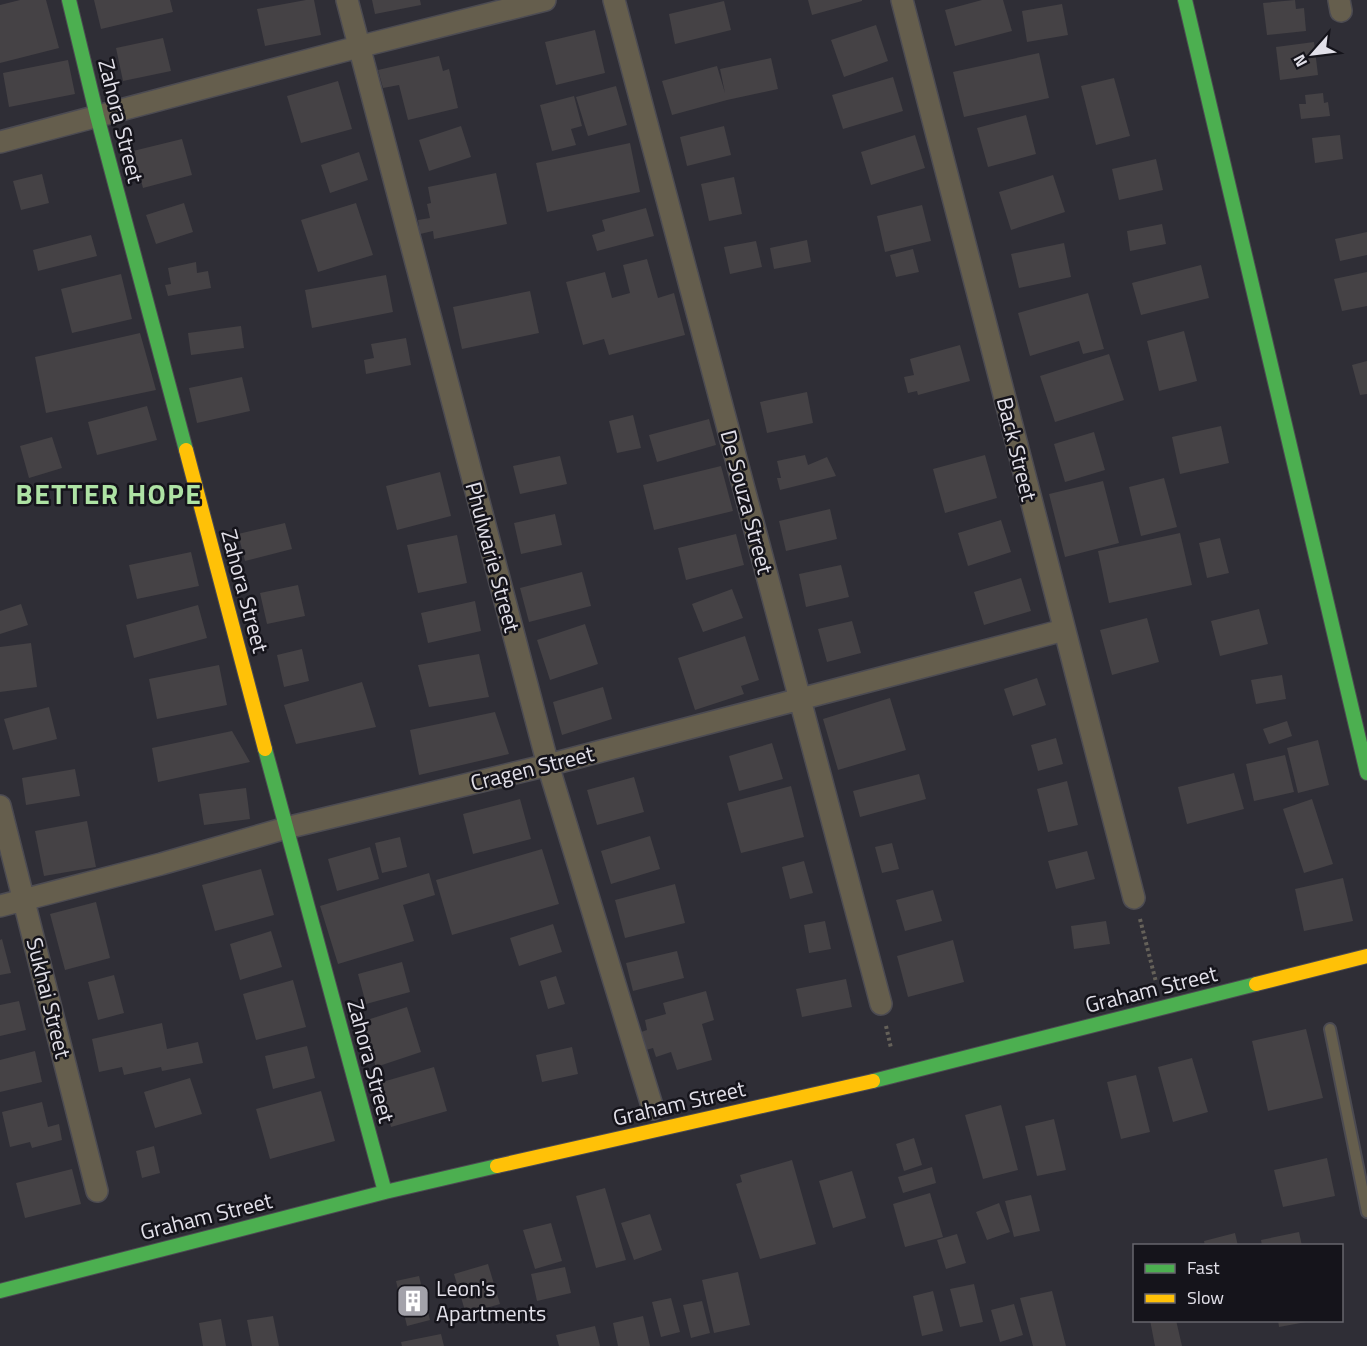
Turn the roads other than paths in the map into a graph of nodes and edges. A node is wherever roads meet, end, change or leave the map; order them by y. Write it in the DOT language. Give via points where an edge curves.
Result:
graph roads {
  1 [pos="69,0"];
  2 [pos="347,0"];
  3 [pos="545,0"];
  4 [pos="614,0"];
  5 [pos="902,0"];
  6 [pos="1185,0"];
  7 [pos="358,46"];
  8 [pos="97,116"];
  9 [pos="0,142"];
  10 [pos="1064,630"];
  11 [pos="800,700"];
  12 [pos="548,765"];
  13 [pos="1367,773"];
  14 [pos="0,806"];
  15 [pos="286,828"];
  16 [pos="24,898"];
  17 [pos="1134,898"];
  18 [pos="0,906"];
  19 [pos="1367,956"];
  20 [pos="881,1004"];
  21 [pos="1330,1029"];
  22 [pos="653,1109"];
  23 [pos="97,1191"];
  24 [pos="385,1192"];
  25 [pos="1367,1212"];
  26 [pos="0,1291"];
  1 -- 8 [label="street, Zahora Street"];
  2 -- 7 [label="street, Phulwarie Street"];
  3 -- 7 [label="street"];
  4 -- 11 [label="street, De Souza Street"];
  5 -- 10 [label="street, Back Street"];
  6 -- 13 [label="street"];
  7 -- 8 [label="street"];
  7 -- 12 [label="street, Phulwarie Street"];
  8 -- 9 [label="street"];
  8 -- 15 [label="street, Zahora Street"];
  10 -- 11 [label="street, Cragen Street"];
  10 -- 17 [label="street, Back Street"];
  11 -- 12 [label="street, Cragen Street"];
  11 -- 20 [label="street, De Souza Street"];
  12 -- 15 [label="street, Cragen Street"];
  12 -- 22 [label="street, Phulwarie Street"];
  14 -- 16 [label="street, Sukhai Street"];
  15 -- 16 [label="street, Cragen Street"];
  15 -- 24 [label="street, Zahora Street"];
  16 -- 18 [label="street, Cragen Street"];
  16 -- 23 [label="street, Sukhai Street"];
  19 -- 24 [label="street, Graham Street" via="898,1075"];
  21 -- 25 [label="lane"];
  24 -- 26 [label="street, Graham Street"];
}
